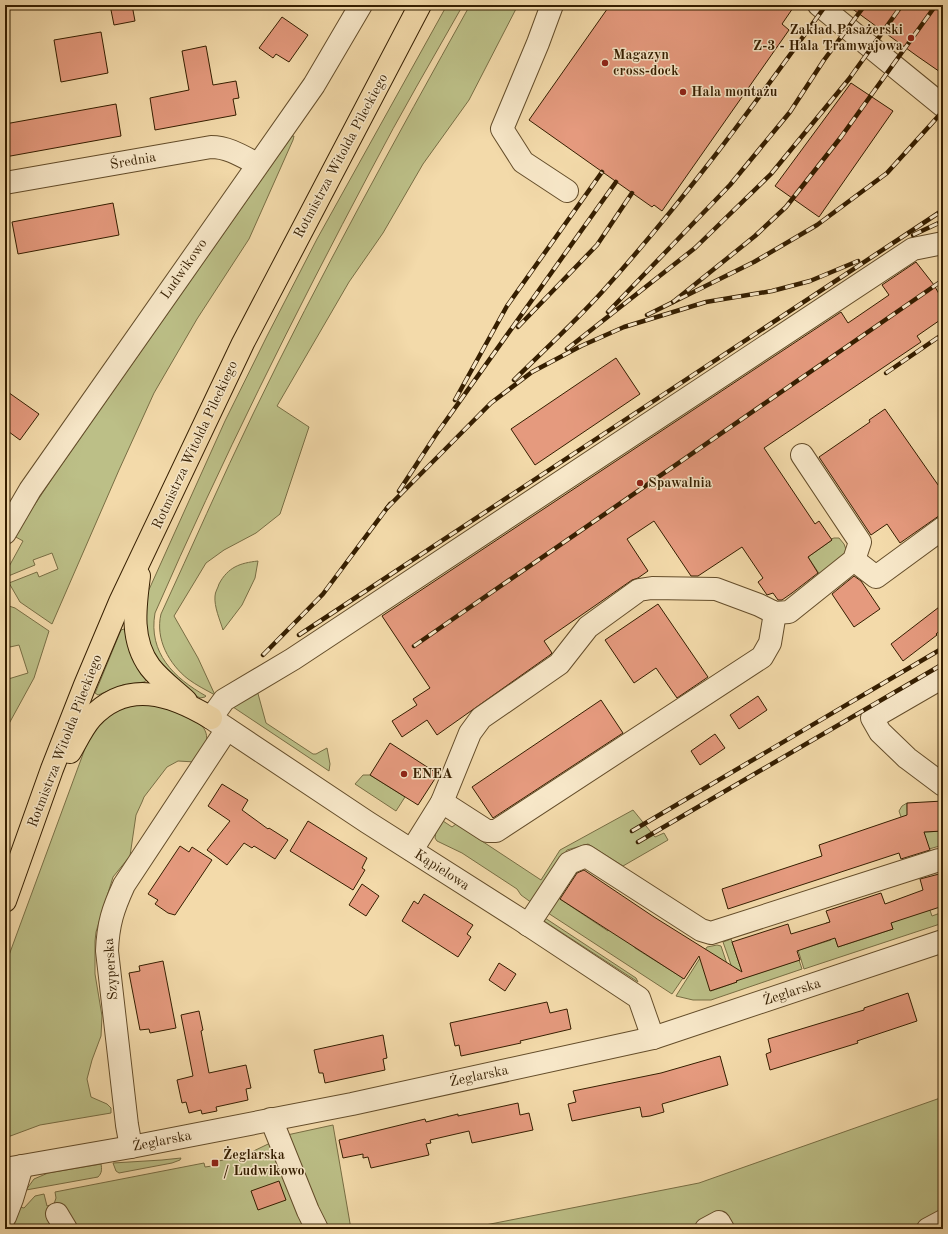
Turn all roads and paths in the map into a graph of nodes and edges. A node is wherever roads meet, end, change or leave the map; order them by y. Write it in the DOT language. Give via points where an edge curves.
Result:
graph roads {
  1 [pos="361,5"];
  2 [pos="420,5"];
  3 [pos="552,5"];
  4 [pos="818,5"];
  5 [pos="943,106"];
  6 [pos="257,164"];
  7 [pos="5,183"];
  8 [pos="567,191"];
  9 [pos="943,243"];
  10 [pos="802,455"];
  11 [pos="943,528"];
  12 [pos="5,533"];
  13 [pos="147,546"];
  14 [pos="854,560"];
  15 [pos="775,613"];
  16 [pos="943,677"];
  17 [pos="210,718"];
  18 [pos="943,785"];
  19 [pos="442,802"];
  20 [pos="39,809"];
  21 [pos="412,850"];
  22 [pos="939,860"];
  23 [pos="5,901"];
  24 [pos="528,925"];
  25 [pos="943,941"];
  26 [pos="653,1038"];
  27 [pos="271,1119"];
  28 [pos="131,1147"];
  29 [pos="13,1167"];
  30 [pos="5,1217"];
  31 [pos="943,1221"];
  32 [pos="317,1229"];
  33 [pos="706,1229"];
  34 [pos="723,1229"];
  35 [pos="928,1229"];
  1 -- 6 [label="street, Ludwikowo" via="314,85"];
  2 -- 13 [label="main road, Rotmistrza Witolda Pileckiego" via="242,343"];
  3 -- 8 [label="street" via="502,129 523,162"];
  4 -- 5 [label="street"];
  6 -- 7 [label="street, Średnia" via="226,149 211,146"];
  6 -- 12 [label="street, Ludwikowo" via="30,490"];
  9 -- 17 [label="street, Szyperska" via="913,249 299,655 224,700"];
  10 -- 14 [label="street" via="860,542"];
  11 -- 14 [label="street" via="876,576"];
  13 -- 17 [label="main road" via="139,576 134,617 138,641 150,667"];
  13 -- 20 [label="main road, Rotmistrza Witolda Pileckiego" via="85,685"];
  14 -- 15 [label="street" via="789,612"];
  15 -- 19 [label="street" via="770,643 762,657 496,831 487,831"];
  15 -- 19 [label="street" via="716,589 639,590 588,627 559,664 481,718 470,733"];
  16 -- 18 [label="street" via="872,718 880,732 907,758"];
  17 -- 20 [label="main road" via="156,694 127,695 113,700 90,719"];
  17 -- 21 [label="street, Kąpielowa"];
  17 -- 28 [label="street, Szyperska" via="124,885 113,909 108,934 107,951"];
  19 -- 21 [label="street"];
  20 -- 23 [label="main road, Rotmistrza Witolda Pileckiego"];
  21 -- 24 [label="street, Kąpielowa"];
  22 -- 24 [label="street" via="711,933 701,930 586,856 569,863"];
  24 -- 26 [label="street, Kąpielowa" via="639,998"];
  25 -- 26 [label="street, Żeglarska"];
  26 -- 27 [label="street, Żeglarska" via="352,1104"];
  27 -- 28 [label="street, Żeglarska"];
  27 -- 32 [label="street"];
  28 -- 29 [label="street, Żeglarska"];
  29 -- 30 [label="street" via="12,1199"];
  31 -- 35 [label="street"];
  33 -- 34 [label="street" via="719,1222"];
}
